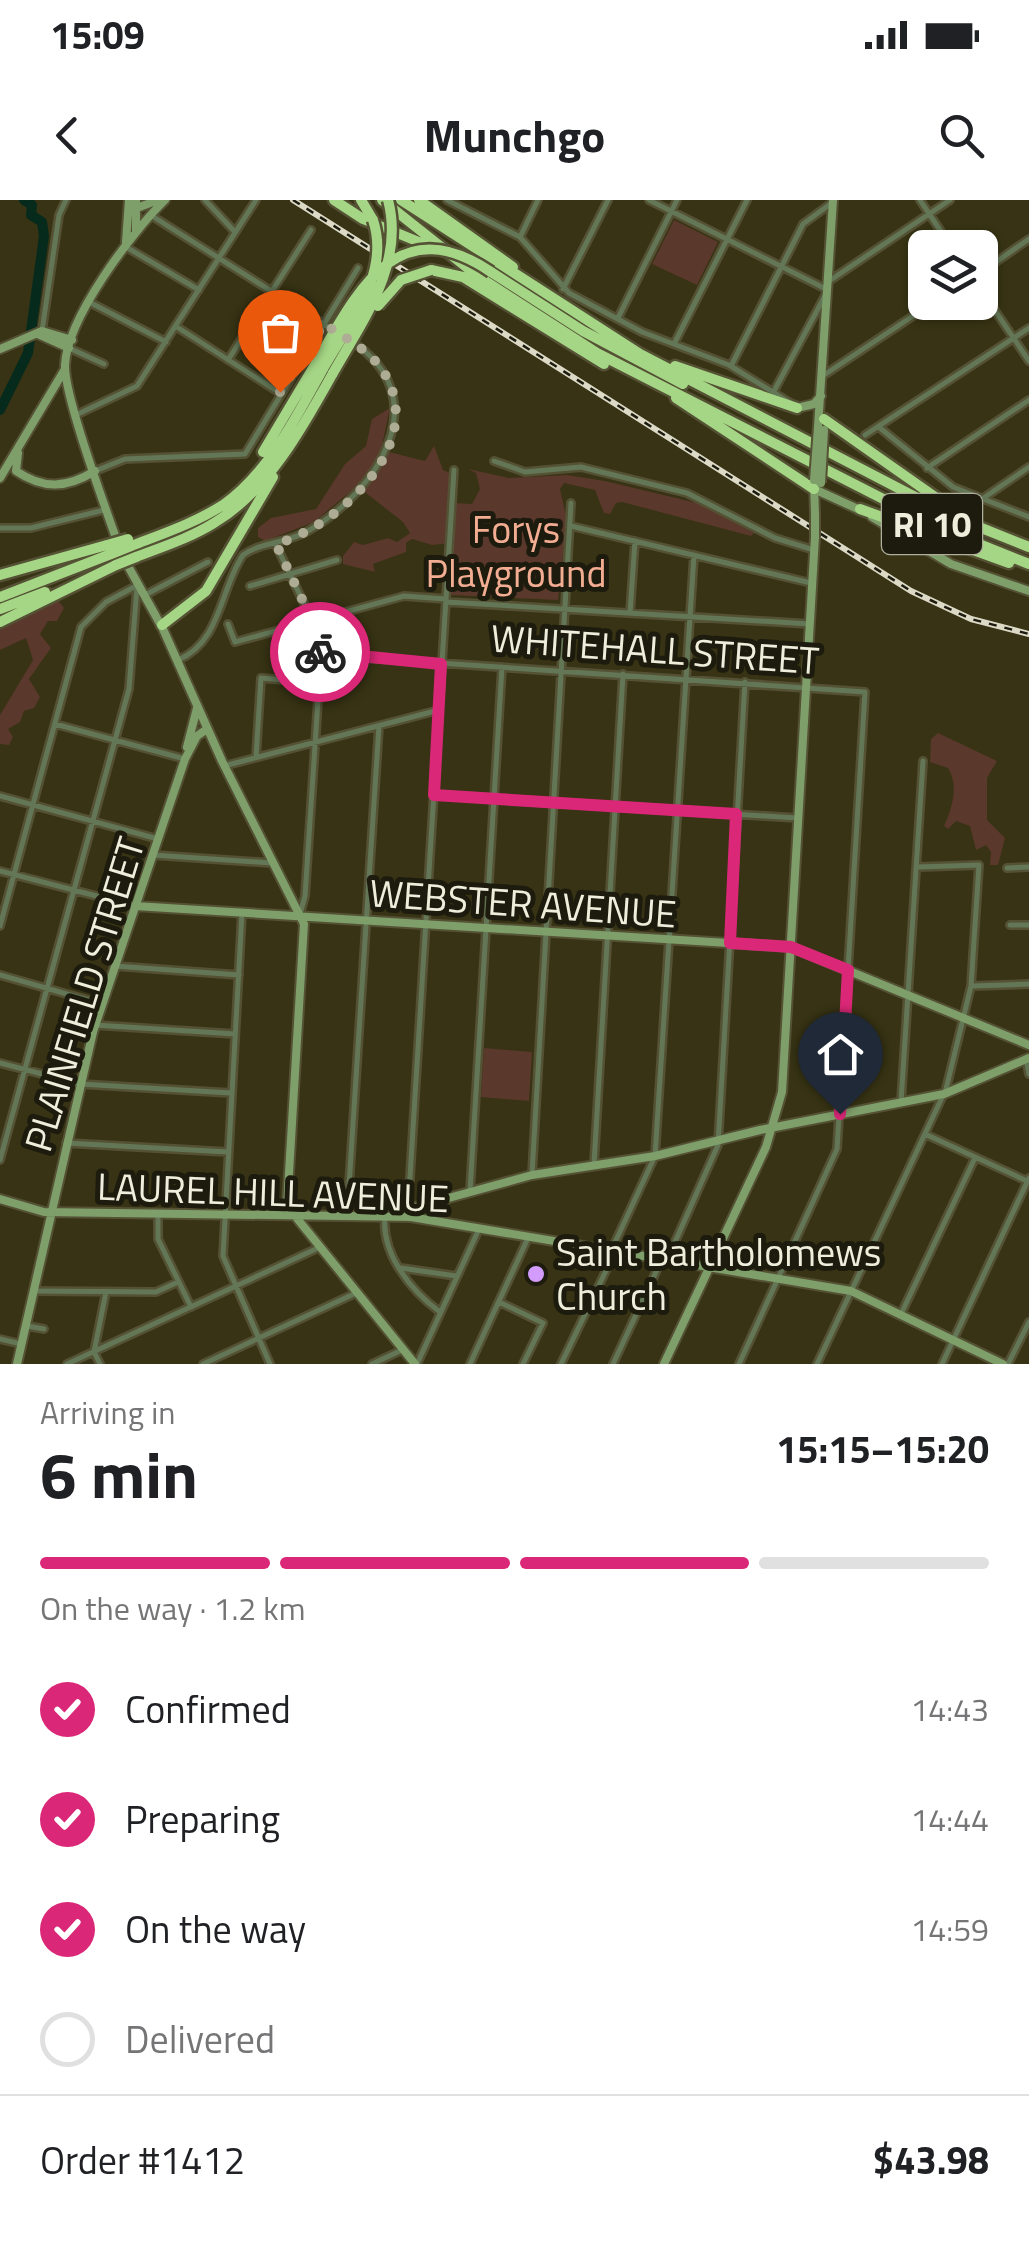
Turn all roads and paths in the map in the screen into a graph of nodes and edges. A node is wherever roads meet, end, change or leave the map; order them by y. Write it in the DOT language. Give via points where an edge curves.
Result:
graph roads {
  1 [pos="66,200"];
  2 [pos="159,200"];
  3 [pos="205,200"];
  4 [pos="256,200"];
  5 [pos="334,200"];
  6 [pos="362,200"];
  7 [pos="386,200"];
  8 [pos="401,200"];
  9 [pos="419,200"];
  10 [pos="447,200"];
  11 [pos="472,200"];
  12 [pos="538,200"];
  13 [pos="608,200"];
  14 [pos="649,200"];
  15 [pos="677,200"];
  16 [pos="746,200"];
  17 [pos="834,200"];
  18 [pos="920,200"];
  19 [pos="950,200"];
  20 [pos="132,205"];
  21 [pos="467,210"];
  22 [pos="672,211"];
  23 [pos="150,214"];
  24 [pos="930,214"];
  25 [pos="311,230"];
  26 [pos="940,230"];
  27 [pos="136,232"];
  28 [pos="235,232"];
  29 [pos="520,237"];
  30 [pos="727,239"];
  31 [pos="1029,239"];
  32 [pos="126,247"];
  33 [pos="219,258"];
  34 [pos="456,259"];
  35 [pos="998,261"];
  36 [pos="781,266"];
  37 [pos="358,268"];
  38 [pos="828,285"];
  39 [pos="563,289"];
  40 [pos="198,290"];
  41 [pos="272,292"];
  42 [pos="547,297"];
  43 [pos="91,302"];
  44 [pos="998,314"];
  45 [pos="618,318"];
  46 [pos="908,319"];
  47 [pos="324,324"];
  48 [pos="176,326"];
  49 [pos="1029,328"];
  50 [pos="42,334"];
  51 [pos="1014,338"];
  52 [pos="166,342"];
  53 [pos="70,344"];
  54 [pos="622,344"];
  55 [pos="674,344"];
  56 [pos="0,349"];
  57 [pos="228,360"];
  58 [pos="1029,361"];
  59 [pos="104,364"];
  60 [pos="65,366"];
  61 [pos="731,366"];
  62 [pos="324,368"];
  63 [pos="824,375"];
  64 [pos="655,383"];
  65 [pos="54,387"];
  66 [pos="70,389"];
  67 [pos="774,391"];
  68 [pos="280,392"];
  69 [pos="823,392"];
  70 [pos="1029,400"];
  71 [pos="744,408"];
  72 [pos="797,408"];
  73 [pos="78,414"];
  74 [pos="821,423"];
  75 [pos="880,428"];
  76 [pos="298,432"];
  77 [pos="865,435"];
  78 [pos="22,442"];
  79 [pos="494,461"];
  80 [pos="1029,467"];
  81 [pos="927,468"];
  82 [pos="454,470"];
  83 [pos="96,471"];
  84 [pos="20,474"];
  85 [pos="0,481"];
  86 [pos="818,486"];
  87 [pos="980,500"];
  88 [pos="843,502"];
  89 [pos="571,503"];
  90 [pos="107,509"];
  91 [pos="860,509"];
  92 [pos="816,515"];
  93 [pos="1029,516"];
  94 [pos="571,526"];
  95 [pos="0,528"];
  96 [pos="1009,540"];
  97 [pos="635,541"];
  98 [pos="276,544"];
  99 [pos="132,547"];
  100 [pos="1029,547"];
  101 [pos="814,550"];
  102 [pos="111,554"];
  103 [pos="694,555"];
  104 [pos="337,560"];
  105 [pos="208,562"];
  106 [pos="1029,566"];
  107 [pos="289,574"];
  108 [pos="0,575"];
  109 [pos="813,583"];
  110 [pos="138,584"];
  111 [pos="250,586"];
  112 [pos="1029,591"];
  113 [pos="144,595"];
  114 [pos="0,597"];
  115 [pos="446,601"];
  116 [pos="567,609"];
  117 [pos="0,610"];
  118 [pos="630,613"];
  119 [pos="690,617"];
  120 [pos="311,620"];
  121 [pos="0,622"];
  122 [pos="228,624"];
  123 [pos="810,624"];
  124 [pos="162,625"];
  125 [pos="321,656"];
  126 [pos="177,660"];
  127 [pos="441,664"];
  128 [pos="502,668"];
  129 [pos="562,671"];
  130 [pos="624,674"];
  131 [pos="684,678"];
  132 [pos="745,682"];
  133 [pos="319,683"];
  134 [pos="805,686"];
  135 [pos="197,708"];
  136 [pos="440,710"];
  137 [pos="55,724"];
  138 [pos="379,726"];
  139 [pos="207,729"];
  140 [pos="115,740"];
  141 [pos="315,741"];
  142 [pos="256,758"];
  143 [pos="185,759"];
  144 [pos="923,761"];
  145 [pos="224,766"];
  146 [pos="434,795"];
  147 [pos="0,796"];
  148 [pos="494,799"];
  149 [pos="555,803"];
  150 [pos="33,804"];
  151 [pos="616,807"];
  152 [pos="676,811"];
  153 [pos="736,814"];
  154 [pos="797,818"];
  155 [pos="93,820"];
  156 [pos="158,839"];
  157 [pos="153,855"];
  158 [pos="271,864"];
  159 [pos="918,867"];
  160 [pos="1029,867"];
  161 [pos="1007,868"];
  162 [pos="0,871"];
  163 [pos="14,875"];
  164 [pos="74,891"];
  165 [pos="305,896"];
  166 [pos="288,898"];
  167 [pos="135,906"];
  168 [pos="242,912"];
  169 [pos="300,914"];
  170 [pos="365,920"];
  171 [pos="427,925"];
  172 [pos="1029,925"];
  173 [pos="0,926"];
  174 [pos="1010,926"];
  175 [pos="486,929"];
  176 [pos="547,932"];
  177 [pos="609,936"];
  178 [pos="669,940"];
  179 [pos="730,943"];
  180 [pos="791,947"];
  181 [pos="115,966"];
  182 [pos="848,970"];
  183 [pos="0,975"];
  184 [pos="239,975"];
  185 [pos="1029,984"];
  186 [pos="971,986"];
  187 [pos="47,988"];
  188 [pos="910,996"];
  189 [pos="102,1004"];
  190 [pos="966,1018"];
  191 [pos="95,1025"];
  192 [pos="236,1034"];
  193 [pos="1029,1045"];
  194 [pos="1028,1058"];
  195 [pos="0,1063"];
  196 [pos="25,1070"];
  197 [pos="1029,1074"];
  198 [pos="80,1084"];
  199 [pos="232,1094"];
  200 [pos="944,1094"];
  201 [pos="901,1102"];
  202 [pos="840,1114"];
  203 [pos="774,1126"];
  204 [pos="925,1134"];
  205 [pos="719,1140"];
  206 [pos="66,1143"];
  207 [pos="228,1152"];
  208 [pos="654,1156"];
  209 [pos="975,1158"];
  210 [pos="0,1160"];
  211 [pos="594,1164"];
  212 [pos="532,1175"];
  213 [pos="1029,1180"];
  214 [pos="470,1191"];
  215 [pos="0,1199"];
  216 [pos="408,1208"];
  217 [pos="50,1212"];
  218 [pos="158,1212"];
  219 [pos="224,1213"];
  220 [pos="291,1215"];
  221 [pos="312,1216"];
  222 [pos="346,1216"];
  223 [pos="385,1216"];
  224 [pos="479,1229"];
  225 [pos="304,1233"];
  226 [pos="528,1238"];
  227 [pos="318,1248"];
  228 [pos="613,1251"];
  229 [pos="664,1260"];
  230 [pos="711,1266"];
  231 [pos="401,1268"];
  232 [pos="456,1276"];
  233 [pos="780,1276"];
  234 [pos="178,1282"];
  235 [pos="236,1284"];
  236 [pos="31,1292"];
  237 [pos="106,1292"];
  238 [pos="851,1292"];
  239 [pos="356,1293"];
  240 [pos="499,1302"];
  241 [pos="190,1307"];
  242 [pos="440,1312"];
  243 [pos="901,1315"];
  244 [pos="1029,1322"];
  245 [pos="24,1326"];
  246 [pos="44,1329"];
  247 [pos="258,1336"];
  248 [pos="0,1339"];
  249 [pos="953,1340"];
  250 [pos="21,1344"];
  251 [pos="402,1350"];
  252 [pos="94,1352"];
  253 [pos="18,1364"];
  254 [pos="67,1364"];
  255 [pos="100,1364"];
  256 [pos="203,1364"];
  257 [pos="270,1364"];
  258 [pos="372,1364"];
  259 [pos="416,1364"];
  260 [pos="470,1364"];
  261 [pos="523,1364"];
  262 [pos="561,1364"];
  263 [pos="614,1364"];
  264 [pos="664,1364"];
  265 [pos="739,1364"];
  266 [pos="817,1364"];
  267 [pos="942,1364"];
  268 [pos="1006,1364"];
  1 -- 50 [label="street"];
  2 -- 20 [label="main road"];
  2 -- 23 [label="main road"];
  3 -- 28 [label="street"];
  4 -- 28 [label="street"];
  5 -- 34 [label="highway"];
  6 -- 62 [label="highway, bridge" via="378,248 375,273"];
  7 -- 34 [label="highway, RI 10"];
  7 -- 62 [label="highway, bridge" via="392,237 384,276"];
  8 -- 42 [label="highway, RI 10"];
  9 -- 42 [label="highway"];
  10 -- 21 [label="street"];
  11 -- 21 [label="street"];
  12 -- 29 [label="street"];
  13 -- 39 [label="street"];
  14 -- 22 [label="street"];
  15 -- 22 [label="street"];
  16 -- 30 [label="street"];
  17 -- 36 [label="street" via="804,222"];
  17 -- 38 [label="main road"];
  18 -- 24 [label="street"];
  19 -- 24 [label="street"];
  20 -- 27 [label="main road"];
  20 -- 32 [label="main road"];
  21 -- 29 [label="street"];
  22 -- 30 [label="street"];
  22 -- 45 [label="street"];
  23 -- 27 [label="main road"];
  23 -- 33 [label="street"];
  24 -- 26 [label="street"];
  24 -- 38 [label="street"];
  25 -- 41 [label="street"];
  27 -- 32 [label="main road"];
  28 -- 33 [label="street"];
  29 -- 39 [label="street"];
  30 -- 36 [label="street"];
  30 -- 55 [label="street"];
  31 -- 35 [label="street"];
  32 -- 40 [label="street"];
  32 -- 43 [label="main road"];
  33 -- 40 [label="street"];
  33 -- 41 [label="street"];
  34 -- 64 [label="highway, RI 10" via="554,327"];
  36 -- 38 [label="street"];
  36 -- 61 [label="street"];
  37 -- 47 [label="street"];
  38 -- 63 [label="main road"];
  38 -- 67 [label="street"];
  39 -- 45 [label="street"];
  40 -- 48 [label="street"];
  41 -- 47 [label="street"];
  41 -- 57 [label="street"];
  42 -- 54 [label="highway, RI 10"];
  43 -- 52 [label="street"];
  43 -- 53 [label="main road"];
  44 -- 51 [label="street"];
  45 -- 55 [label="street"];
  46 -- 63 [label="street"];
  47 -- 68 [label="street"];
  47 -- 98 [label="street" via="382,369 394,416 378,464 351,500 304,534"];
  48 -- 52 [label="street"];
  48 -- 57 [label="street"];
  49 -- 51 [label="street"];
  50 -- 53 [label="main road"];
  50 -- 56 [label="main road"];
  50 -- 60 [label="main road"];
  51 -- 58 [label="street"];
  51 -- 75 [label="street"];
  52 -- 73 [label="street" via="134,390"];
  53 -- 59 [label="street"];
  53 -- 60 [label="main road"];
  54 -- 71 [label="highway, RI 10"];
  54 -- 72 [label="highway"];
  55 -- 61 [label="street"];
  57 -- 68 [label="street"];
  60 -- 65 [label="main road"];
  60 -- 66 [label="main road"];
  61 -- 67 [label="street"];
  62 -- 64 [label="highway, bridge" via="389,290 431,270 463,277 572,348"];
  62 -- 71 [label="highway, bridge" via="364,282 393,259 446,251 620,353"];
  62 -- 76 [label="highway"];
  62 -- 99 [label="highway" via="251,478 205,515"];
  63 -- 69 [label="main road"];
  64 -- 86 [label="highway"];
  64 -- 106 [label="highway, RI 10" via="944,530"];
  65 -- 66 [label="main road"];
  65 -- 78 [label="main road"];
  66 -- 73 [label="main road"];
  67 -- 72 [label="street"];
  68 -- 83 [label="street" via="245,454 123,460"];
  69 -- 72 [label="main road" via="814,404"];
  69 -- 74 [label="main road"];
  70 -- 81 [label="street"];
  71 -- 96 [label="highway, RI 10"];
  72 -- 74 [label="main road"];
  73 -- 83 [label="main road"];
  74 -- 86 [label="main road, bridge"];
  74 -- 96 [label="highway"];
  75 -- 77 [label="street"];
  75 -- 81 [label="street"];
  76 -- 99 [label="highway" via="227,515"];
  76 -- 124 [label="highway" via="210,586"];
  78 -- 84 [label="main road" via="14,464"];
  78 -- 85 [label="main road"];
  79 -- 101 [label="street" via="524,472 586,468 687,493 774,538"];
  80 -- 87 [label="street"];
  81 -- 87 [label="street"];
  82 -- 115 [label="street"];
  83 -- 84 [label="main road" via="52,487"];
  83 -- 90 [label="main road"];
  84 -- 85 [label="main road"];
  86 -- 88 [label="main road"];
  86 -- 92 [label="main road"];
  87 -- 93 [label="street"];
  88 -- 91 [label="main road"];
  88 -- 92 [label="main road" via="826,504"];
  89 -- 94 [label="street"];
  90 -- 95 [label="street" via="31,528"];
  90 -- 110 [label="main road"];
  91 -- 106 [label="highway" via="968,552"];
  91 -- 112 [label="main road" via="944,561"];
  92 -- 101 [label="main road, bridge"];
  94 -- 97 [label="street"];
  94 -- 116 [label="street"];
  96 -- 100 [label="highway, RI 10"];
  97 -- 103 [label="street"];
  97 -- 118 [label="street"];
  98 -- 107 [label="street"];
  98 -- 126 [label="street" via="240,558 210,629 196,650"];
  99 -- 102 [label="highway, bridge"];
  99 -- 102 [label="highway, bridge"];
  101 -- 109 [label="main road"];
  102 -- 108 [label="highway"];
  102 -- 114 [label="highway"];
  102 -- 117 [label="highway"];
  102 -- 121 [label="highway"];
  103 -- 109 [label="street"];
  103 -- 119 [label="street"];
  104 -- 107 [label="street"];
  105 -- 113 [label="street"];
  107 -- 111 [label="street"];
  107 -- 120 [label="street"];
  109 -- 123 [label="main road"];
  110 -- 113 [label="main road"];
  110 -- 137 [label="street" via="83,624"];
  110 -- 140 [label="street" via="131,678"];
  113 -- 124 [label="main road"];
  115 -- 116 [label="street"];
  115 -- 120 [label="street" via="404,596"];
  115 -- 127 [label="street"];
  116 -- 118 [label="street"];
  116 -- 129 [label="street"];
  118 -- 119 [label="street"];
  119 -- 123 [label="street"];
  119 -- 131 [label="street"];
  120 -- 122 [label="street" via="235,642"];
  120 -- 125 [label="street"];
  123 -- 134 [label="main road"];
  124 -- 126 [label="main road"];
  125 -- 127 [label="street, WHITEHALL STREET"];
  125 -- 133 [label="street"];
  126 -- 135 [label="main road"];
  127 -- 128 [label="street, WHITEHALL STREET"];
  127 -- 136 [label="street"];
  128 -- 129 [label="street, WHITEHALL STREET"];
  128 -- 148 [label="street"];
  129 -- 130 [label="street, WHITEHALL STREET"];
  129 -- 149 [label="street"];
  130 -- 131 [label="street, WHITEHALL STREET"];
  130 -- 151 [label="street"];
  131 -- 132 [label="street, WHITEHALL STREET"];
  131 -- 152 [label="street"];
  132 -- 134 [label="street, WHITEHALL STREET"];
  132 -- 153 [label="street"];
  133 -- 141 [label="street"];
  133 -- 142 [label="street" via="261,678"];
  134 -- 154 [label="main road"];
  134 -- 182 [label="street, WHITEHALL STREET" via="865,692"];
  135 -- 139 [label="main road"];
  135 -- 143 [label="main road, PLAINFIELD STREET"];
  136 -- 138 [label="street"];
  136 -- 146 [label="street"];
  137 -- 140 [label="street"];
  137 -- 150 [label="street"];
  138 -- 141 [label="street"];
  138 -- 170 [label="street"];
  139 -- 143 [label="main road, PLAINFIELD STREET"];
  139 -- 145 [label="main road"];
  140 -- 143 [label="street"];
  140 -- 155 [label="street"];
  141 -- 142 [label="street"];
  141 -- 165 [label="street"];
  142 -- 145 [label="street"];
  143 -- 156 [label="main road, PLAINFIELD STREET"];
  144 -- 159 [label="street"];
  145 -- 158 [label="main road"];
  146 -- 148 [label="street"];
  146 -- 171 [label="street"];
  147 -- 150 [label="street"];
  148 -- 149 [label="street"];
  148 -- 175 [label="street"];
  149 -- 151 [label="street"];
  149 -- 176 [label="street"];
  150 -- 155 [label="street"];
  150 -- 163 [label="street"];
  151 -- 152 [label="street"];
  151 -- 177 [label="street"];
  152 -- 153 [label="street"];
  152 -- 178 [label="street"];
  153 -- 154 [label="street"];
  153 -- 179 [label="street"];
  154 -- 180 [label="main road"];
  155 -- 156 [label="street"];
  155 -- 164 [label="street"];
  156 -- 157 [label="main road, PLAINFIELD STREET"];
  157 -- 158 [label="street"];
  157 -- 167 [label="main road, PLAINFIELD STREET"];
  158 -- 166 [label="main road"];
  159 -- 186 [label="street" via="979,865"];
  159 -- 188 [label="street"];
  160 -- 161 [label="street"];
  162 -- 163 [label="street, WEBSTER AVENUE"];
  163 -- 164 [label="street, WEBSTER AVENUE"];
  163 -- 173 [label="street"];
  164 -- 167 [label="street, WEBSTER AVENUE"];
  164 -- 187 [label="street"];
  165 -- 166 [label="street"];
  165 -- 169 [label="street"];
  166 -- 169 [label="main road"];
  167 -- 168 [label="main road, WEBSTER AVENUE"];
  167 -- 181 [label="main road, PLAINFIELD STREET"];
  168 -- 169 [label="main road, WEBSTER AVENUE"];
  168 -- 184 [label="street"];
  169 -- 170 [label="main road, WEBSTER AVENUE"];
  169 -- 220 [label="main road" via="286,1200"];
  170 -- 171 [label="main road, WEBSTER AVENUE"];
  170 -- 222 [label="street"];
  171 -- 175 [label="main road, WEBSTER AVENUE"];
  171 -- 216 [label="street"];
  172 -- 174 [label="street"];
  175 -- 176 [label="main road, WEBSTER AVENUE"];
  175 -- 214 [label="street"];
  176 -- 177 [label="main road, WEBSTER AVENUE"];
  176 -- 212 [label="street"];
  177 -- 178 [label="main road, WEBSTER AVENUE"];
  177 -- 211 [label="street"];
  178 -- 179 [label="main road, WEBSTER AVENUE"];
  178 -- 208 [label="street"];
  179 -- 180 [label="main road, WEBSTER AVENUE"];
  179 -- 205 [label="street"];
  180 -- 182 [label="main road, WEBSTER AVENUE"];
  180 -- 203 [label="main road"];
  181 -- 184 [label="street"];
  181 -- 189 [label="main road, PLAINFIELD STREET"];
  182 -- 188 [label="main road, WEBSTER AVENUE"];
  182 -- 202 [label="street"];
  183 -- 187 [label="street"];
  184 -- 192 [label="street"];
  185 -- 186 [label="street"];
  186 -- 190 [label="street"];
  187 -- 189 [label="street"];
  187 -- 196 [label="street"];
  188 -- 190 [label="main road, WEBSTER AVENUE"];
  188 -- 201 [label="street"];
  189 -- 191 [label="main road, PLAINFIELD STREET"];
  190 -- 193 [label="main road, WEBSTER AVENUE"];
  190 -- 200 [label="street"];
  191 -- 192 [label="street"];
  191 -- 198 [label="main road, PLAINFIELD STREET"];
  192 -- 199 [label="street"];
  194 -- 197 [label="street"];
  194 -- 200 [label="main road"];
  195 -- 196 [label="street"];
  196 -- 198 [label="street"];
  196 -- 210 [label="street"];
  198 -- 199 [label="street"];
  198 -- 206 [label="main road, PLAINFIELD STREET"];
  199 -- 207 [label="street"];
  200 -- 201 [label="main road"];
  200 -- 204 [label="street"];
  201 -- 202 [label="main road"];
  202 -- 203 [label="main road"];
  202 -- 233 [label="street" via="836,1155"];
  203 -- 205 [label="main road"];
  203 -- 230 [label="main road"];
  204 -- 209 [label="street"];
  204 -- 238 [label="street"];
  205 -- 208 [label="main road"];
  205 -- 229 [label="street"];
  206 -- 207 [label="street"];
  206 -- 217 [label="main road, PLAINFIELD STREET"];
  207 -- 219 [label="street"];
  208 -- 211 [label="main road"];
  208 -- 228 [label="street"];
  209 -- 213 [label="street"];
  209 -- 243 [label="street"];
  211 -- 212 [label="main road"];
  212 -- 214 [label="main road"];
  213 -- 249 [label="street"];
  214 -- 216 [label="main road"];
  215 -- 217 [label="main road, LAUREL HILL AVENUE"];
  216 -- 223 [label="main road"];
  217 -- 218 [label="main road, LAUREL HILL AVENUE"];
  217 -- 236 [label="main road, PLAINFIELD STREET"];
  218 -- 219 [label="main road, LAUREL HILL AVENUE"];
  218 -- 234 [label="street" via="158,1240"];
  219 -- 220 [label="main road, LAUREL HILL AVENUE"];
  219 -- 235 [label="street" via="224,1256"];
  220 -- 221 [label="main road, LAUREL HILL AVENUE"];
  220 -- 225 [label="main road"];
  221 -- 222 [label="main road, LAUREL HILL AVENUE"];
  221 -- 225 [label="main road"];
  222 -- 223 [label="main road, LAUREL HILL AVENUE"];
  223 -- 224 [label="main road, LAUREL HILL AVENUE"];
  223 -- 231 [label="street" via="388,1250"];
  224 -- 226 [label="main road, LAUREL HILL AVENUE"];
  224 -- 232 [label="street"];
  225 -- 227 [label="main road"];
  226 -- 228 [label="main road, LAUREL HILL AVENUE"];
  226 -- 240 [label="street"];
  227 -- 235 [label="street"];
  227 -- 239 [label="main road"];
  228 -- 229 [label="main road, LAUREL HILL AVENUE"];
  228 -- 262 [label="street"];
  229 -- 230 [label="main road, LAUREL HILL AVENUE"];
  229 -- 263 [label="street"];
  230 -- 233 [label="main road, LAUREL HILL AVENUE"];
  230 -- 264 [label="main road"];
  231 -- 232 [label="street"];
  231 -- 242 [label="street"];
  232 -- 242 [label="street"];
  233 -- 238 [label="main road, LAUREL HILL AVENUE"];
  233 -- 265 [label="street"];
  234 -- 237 [label="street" via="156,1292"];
  234 -- 241 [label="street"];
  235 -- 241 [label="street"];
  235 -- 247 [label="street"];
  236 -- 237 [label="street"];
  236 -- 245 [label="main road, PLAINFIELD STREET"];
  237 -- 252 [label="street"];
  238 -- 243 [label="main road, LAUREL HILL AVENUE"];
  238 -- 266 [label="street"];
  239 -- 247 [label="street"];
  239 -- 251 [label="main road"];
  240 -- 260 [label="street"];
  240 -- 261 [label="street" via="543,1322"];
  241 -- 252 [label="street"];
  242 -- 259 [label="street"];
  243 -- 249 [label="main road, LAUREL HILL AVENUE"];
  244 -- 268 [label="street"];
  245 -- 246 [label="street"];
  245 -- 250 [label="main road, PLAINFIELD STREET"];
  247 -- 256 [label="street"];
  247 -- 257 [label="street"];
  248 -- 250 [label="street"];
  249 -- 267 [label="street"];
  249 -- 268 [label="main road, LAUREL HILL AVENUE"];
  250 -- 253 [label="main road, PLAINFIELD STREET"];
  251 -- 258 [label="street"];
  251 -- 259 [label="main road"];
  252 -- 254 [label="street"];
  252 -- 255 [label="street"];
}
